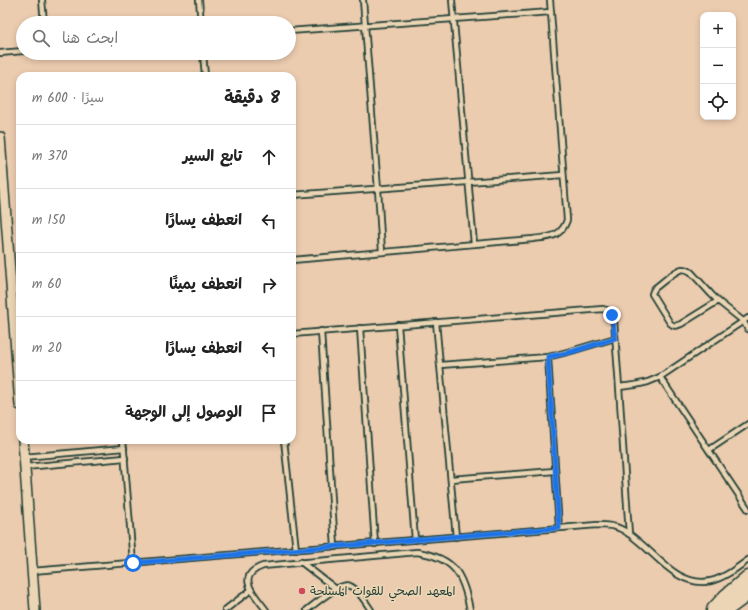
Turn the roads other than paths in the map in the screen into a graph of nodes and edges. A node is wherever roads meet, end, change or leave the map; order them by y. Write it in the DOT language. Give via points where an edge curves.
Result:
graph roads {
  1 [pos="42,0"];
  2 [pos="199,0"];
  3 [pos="363,0"];
  4 [pos="452,0"];
  5 [pos="550,0"];
  6 [pos="551,12"];
  7 [pos="43,16"];
  8 [pos="200,16"];
  9 [pos="454,19"];
  10 [pos="365,25"];
  11 [pos="296,30"];
  12 [pos="16,52"];
  13 [pos="0,53"];
  14 [pos="204,60"];
  15 [pos="205,72"];
  16 [pos="0,137"];
  17 [pos="563,175"];
  18 [pos="468,182"];
  19 [pos="378,189"];
  20 [pos="296,196"];
  21 [pos="474,244"];
  22 [pos="382,252"];
  23 [pos="296,260"];
  24 [pos="718,301"];
  25 [pos="748,318"];
  26 [pos="743,321"];
  27 [pos="436,322"];
  28 [pos="398,325"];
  29 [pos="360,328"];
  30 [pos="748,329"];
  31 [pos="321,331"];
  32 [pos="296,334"];
  33 [pos="615,338"];
  34 [pos="16,351"];
  35 [pos="548,357"];
  36 [pos="440,365"];
  37 [pos="660,377"];
  38 [pos="619,387"];
  39 [pos="748,424"];
  40 [pos="23,444"];
  41 [pos="124,444"];
  42 [pos="284,444"];
  43 [pos="124,448"];
  44 [pos="709,450"];
  45 [pos="24,456"];
  46 [pos="125,458"];
  47 [pos="25,467"];
  48 [pos="555,471"];
  49 [pos="451,479"];
  50 [pos="748,509"];
  51 [pos="559,528"];
  52 [pos="629,534"];
  53 [pos="456,537"];
  54 [pos="415,540"];
  55 [pos="375,544"];
  56 [pos="335,547"];
  57 [pos="296,550"];
  58 [pos="748,560"];
  59 [pos="301,562"];
  60 [pos="133,563"];
  61 [pos="32,571"];
  62 [pos="748,579"];
  63 [pos="336,589"];
  64 [pos="251,590"];
  65 [pos="748,594"];
  66 [pos="35,610"];
  67 [pos="225,610"];
  68 [pos="266,610"];
  69 [pos="307,610"];
  70 [pos="371,610"];
  71 [pos="470,610"];
  72 [pos="715,610"];
  73 [pos="726,610"];
  1 -- 7 [label="lane"];
  2 -- 8 [label="lane"];
  3 -- 10 [label="lane"];
  4 -- 9 [label="lane"];
  5 -- 6 [label="lane"];
  6 -- 9 [label="lane"];
  6 -- 17 [label="lane"];
  9 -- 10 [label="lane"];
  9 -- 18 [label="lane"];
  10 -- 11 [label="lane"];
  10 -- 19 [label="lane"];
  12 -- 13 [label="lane"];
  14 -- 15 [label="lane"];
  16 -- 34 [label="street"];
  17 -- 18 [label="lane"];
  17 -- 21 [label="lane" via="566,220 558,234 532,240"];
  18 -- 19 [label="lane"];
  18 -- 21 [label="lane"];
  19 -- 20 [label="lane"];
  19 -- 22 [label="lane"];
  21 -- 22 [label="lane"];
  22 -- 23 [label="lane"];
  24 -- 24 [label="lane" via="687,269 676,272 655,288 652,294 673,326 681,324"];
  24 -- 26 [label="lane"];
  25 -- 26 [label="lane"];
  26 -- 30 [label="lane"];
  26 -- 37 [label="lane"];
  27 -- 28 [label="lane"];
  27 -- 33 [label="lane" via="603,309 610,311 612,315"];
  27 -- 36 [label="lane"];
  28 -- 29 [label="lane"];
  28 -- 54 [label="lane"];
  29 -- 31 [label="lane"];
  29 -- 55 [label="lane"];
  31 -- 32 [label="lane"];
  31 -- 56 [label="lane"];
  33 -- 35 [label="lane"];
  33 -- 38 [label="lane"];
  35 -- 36 [label="lane"];
  35 -- 48 [label="lane"];
  36 -- 49 [label="lane"];
  37 -- 38 [label="lane" via="648,382"];
  37 -- 44 [label="lane"];
  38 -- 52 [label="lane"];
  39 -- 44 [label="lane"];
  40 -- 45 [label="street"];
  41 -- 43 [label="lane"];
  42 -- 57 [label="lane"];
  43 -- 45 [label="lane"];
  43 -- 46 [label="lane"];
  44 -- 50 [label="lane"];
  45 -- 47 [label="street"];
  46 -- 47 [label="lane"];
  46 -- 60 [label="lane"];
  47 -- 61 [label="street"];
  48 -- 49 [label="lane"];
  48 -- 51 [label="lane"];
  49 -- 53 [label="lane"];
  51 -- 52 [label="lane" via="611,526 621,528"];
  51 -- 53 [label="lane"];
  52 -- 58 [label="lane" via="677,574 688,580 712,580"];
  53 -- 54 [label="lane"];
  54 -- 55 [label="lane"];
  55 -- 56 [label="lane"];
  56 -- 57 [label="lane"];
  57 -- 60 [label="lane"];
  59 -- 63 [label="lane"];
  59 -- 64 [label="lane" via="256,568 248,578"];
  59 -- 71 [label="lane" via="417,552 429,554 445,561 453,568 465,588"];
  60 -- 61 [label="lane"];
  61 -- 66 [label="street"];
  62 -- 72 [label="highway"];
  63 -- 69 [label="lane"];
  63 -- 70 [label="lane" via="351,586"];
  64 -- 67 [label="lane"];
  64 -- 68 [label="lane"];
  65 -- 73 [label="main road"];
}
